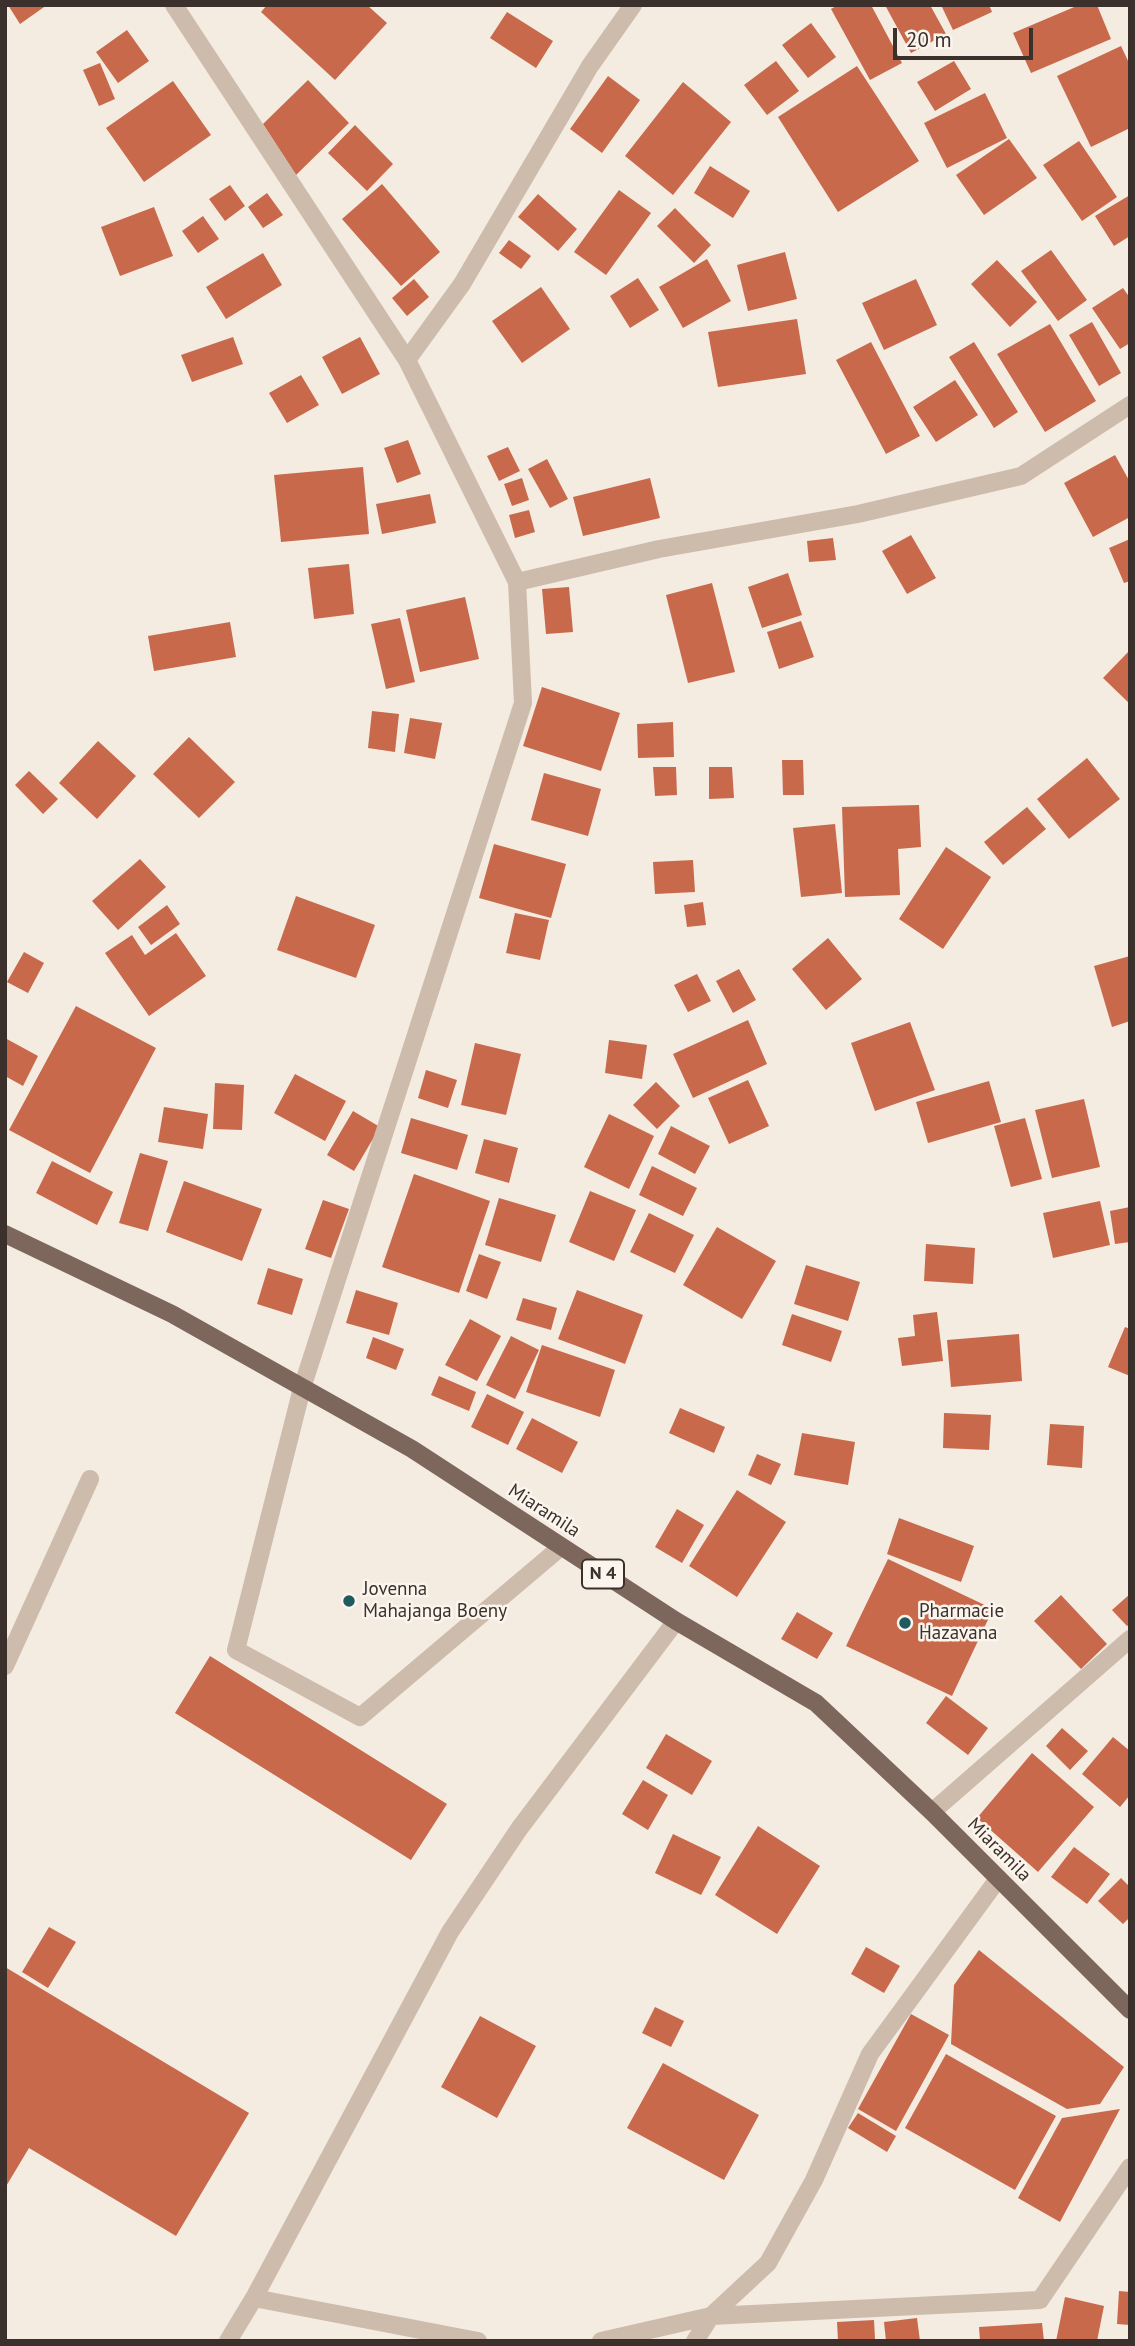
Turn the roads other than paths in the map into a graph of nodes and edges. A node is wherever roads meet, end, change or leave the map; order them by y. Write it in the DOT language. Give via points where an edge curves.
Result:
graph roads {
  1 [pos="174,5"];
  2 [pos="633,5"];
  3 [pos="407,360"];
  4 [pos="1130,405"];
  5 [pos="517,582"];
  6 [pos="5,1234"];
  7 [pos="302,1388"];
  8 [pos="90,1479"];
  9 [pos="561,1547"];
  10 [pos="676,1620"];
  11 [pos="1130,1639"];
  12 [pos="5,1666"];
  13 [pos="932,1812"];
  14 [pos="998,1879"];
  15 [pos="1130,2010"];
  16 [pos="1130,2167"];
  17 [pos="254,2298"];
  18 [pos="711,2316"];
  19 [pos="228,2341"];
  20 [pos="478,2341"];
  21 [pos="601,2341"];
  22 [pos="695,2341"];
  1 -- 3 [label="street"];
  2 -- 3 [label="street" via="590,66 462,284"];
  3 -- 5 [label="street"];
  4 -- 5 [label="street" via="1021,476 858,514 659,549"];
  5 -- 7 [label="street" via="523,703"];
  6 -- 7 [label="main road, Miaramila / N 4" via="172,1314"];
  7 -- 9 [label="main road, Miaramila / N 4" via="412,1449"];
  7 -- 9 [label="street" via="236,1650 360,1717"];
  8 -- 12 [label="street"];
  9 -- 10 [label="main road, Miaramila / N 4"];
  10 -- 13 [label="main road, Miaramila / N 4" via="816,1703"];
  10 -- 17 [label="street" via="519,1829 450,1932"];
  11 -- 13 [label="street"];
  13 -- 14 [label="main road, Miaramila / N 4"];
  14 -- 15 [label="main road, Miaramila / N 4"];
  14 -- 18 [label="street" via="870,2054 814,2180 768,2263"];
  16 -- 18 [label="street" via="1040,2300"];
  17 -- 19 [label="street"];
  17 -- 20 [label="street"];
  18 -- 21 [label="street"];
  18 -- 22 [label="street"];
}
